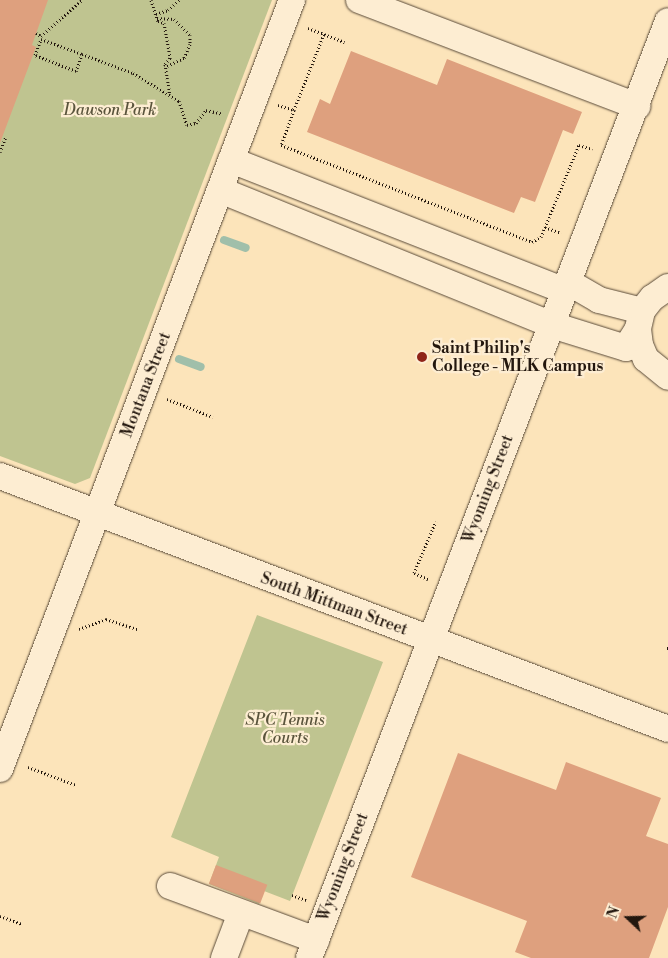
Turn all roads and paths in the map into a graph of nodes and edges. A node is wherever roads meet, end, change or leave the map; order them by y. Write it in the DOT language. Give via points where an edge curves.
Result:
graph roads {
  1 [pos="82,0"];
  2 [pos="151,0"];
  3 [pos="179,0"];
  4 [pos="292,0"];
  5 [pos="360,0"];
  6 [pos="166,10"];
  7 [pos="157,16"];
  8 [pos="168,17"];
  9 [pos="668,21"];
  10 [pos="305,27"];
  11 [pos="36,34"];
  12 [pos="324,34"];
  13 [pos="41,37"];
  14 [pos="344,42"];
  15 [pos="82,54"];
  16 [pos="166,67"];
  17 [pos="170,95"];
  18 [pos="275,104"];
  19 [pos="637,106"];
  20 [pos="294,110"];
  21 [pos="223,114"];
  22 [pos="6,136"];
  23 [pos="594,150"];
  24 [pos="0,152"];
  25 [pos="231,160"];
  26 [pos="220,190"];
  27 [pos="545,227"];
  28 [pos="561,233"];
  29 [pos="567,287"];
  30 [pos="668,287"];
  31 [pos="640,320"];
  32 [pos="552,325"];
  33 [pos="668,377"];
  34 [pos="164,398"];
  35 [pos="213,417"];
  36 [pos="0,476"];
  37 [pos="97,514"];
  38 [pos="436,521"];
  39 [pos="429,579"];
  40 [pos="137,629"];
  41 [pos="74,631"];
  42 [pos="429,639"];
  43 [pos="668,729"];
  44 [pos="11,767"];
  45 [pos="76,785"];
  46 [pos="170,886"];
  47 [pos="292,895"];
  48 [pos="309,901"];
  49 [pos="241,913"];
  50 [pos="0,916"];
  51 [pos="22,924"];
  52 [pos="312,949"];
  53 [pos="224,958"];
  1 -- 13 [label="path"];
  2 -- 7 [label="path"];
  3 -- 6 [label="path"];
  4 -- 25 [label="street, Montana Street"];
  5 -- 19 [label="street"];
  6 -- 7 [label="path"];
  6 -- 8 [label="path"];
  7 -- 8 [label="path"];
  7 -- 16 [label="path" via="164,23 170,58"];
  8 -- 16 [label="path" via="187,29 190,44 179,63"];
  9 -- 19 [label="street, Wyoming Street"];
  10 -- 12 [label="path"];
  11 -- 13 [label="path"];
  12 -- 14 [label="path"];
  12 -- 20 [label="path"];
  13 -- 15 [label="path"];
  13 -- 15 [label="path" via="35,55 76,71"];
  15 -- 17 [label="path" via="133,73"];
  16 -- 17 [label="path"];
  17 -- 21 [label="path" via="179,102 187,125 196,123 206,110"];
  18 -- 20 [label="path"];
  19 -- 29 [label="street, Wyoming Street"];
  20 -- 27 [label="path" via="281,145 532,242 541,237"];
  22 -- 24 [label="path"];
  23 -- 27 [label="path" via="579,145"];
  25 -- 26 [label="street, Montana Street"];
  25 -- 29 [label="street"];
  26 -- 32 [label="street"];
  26 -- 37 [label="street, Montana Street"];
  27 -- 28 [label="path"];
  29 -- 31 [label="street"];
  29 -- 32 [label="street, Wyoming Street"];
  30 -- 31 [label="street" via="652,298"];
  31 -- 32 [label="street" via="626,348"];
  31 -- 33 [label="street" via="640,345 646,360"];
  32 -- 42 [label="street, Wyoming Street"];
  34 -- 35 [label="path"];
  36 -- 37 [label="street, South Mittman Street"];
  37 -- 42 [label="street, South Mittman Street"];
  37 -- 44 [label="street, Montana Street"];
  38 -- 39 [label="path" via="414,573"];
  40 -- 41 [label="path" via="106,619"];
  42 -- 43 [label="street, South Mittman Street"];
  42 -- 52 [label="street, Wyoming Street"];
  44 -- 45 [label="path"];
  46 -- 49 [label="street"];
  47 -- 48 [label="path"];
  49 -- 52 [label="street"];
  49 -- 53 [label="street"];
  50 -- 51 [label="path"];
}
